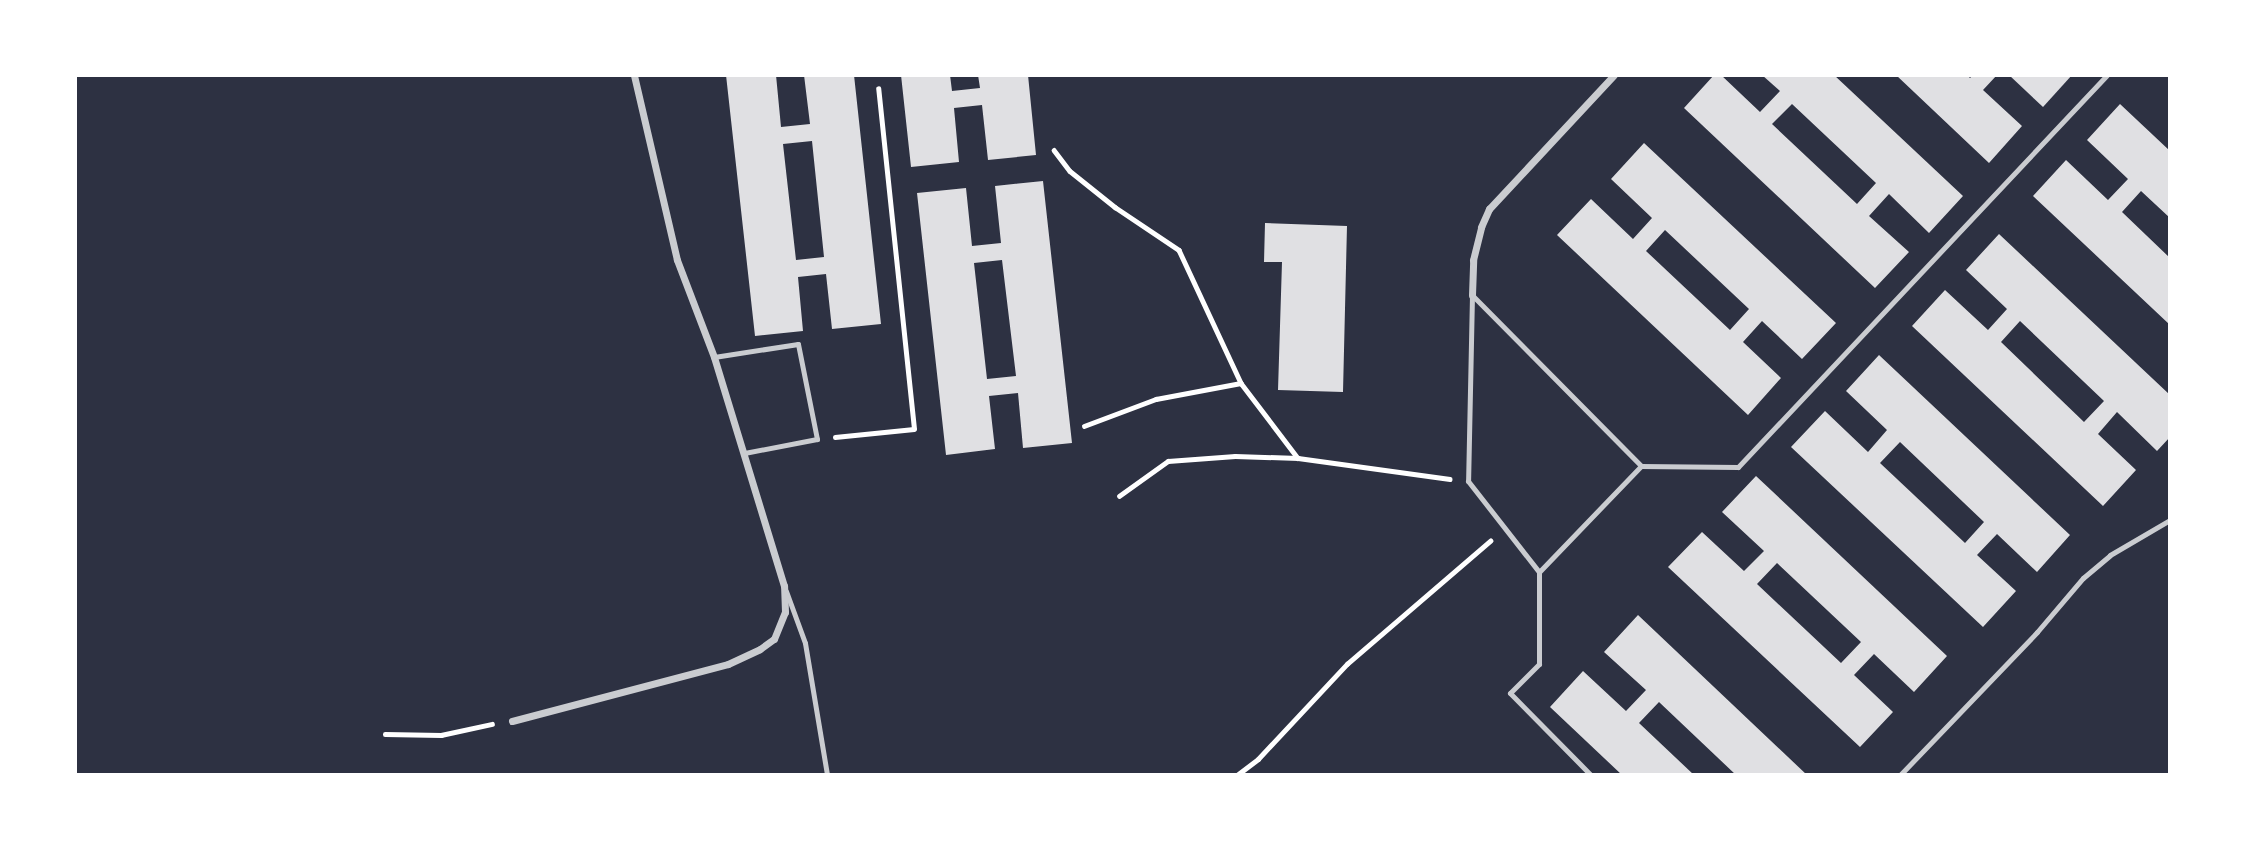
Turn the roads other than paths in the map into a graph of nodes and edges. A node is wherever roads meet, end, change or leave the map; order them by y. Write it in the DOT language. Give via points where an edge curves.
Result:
graph roads {
  1 [pos="634,75"];
  2 [pos="1614,75"];
  3 [pos="2106,75"];
  4 [pos="1472,295"];
  5 [pos="714,357"];
  6 [pos="744,453"];
  7 [pos="1641,466"];
  8 [pos="2170,520"];
  9 [pos="1539,572"];
  10 [pos="784,586"];
  11 [pos="512,720"];
  12 [pos="827,775"];
  13 [pos="1591,775"];
  14 [pos="1900,775"];
  1 -- 5 [label="street" via="677,260"];
  2 -- 4 [label="street" via="1489,209 1473,260"];
  3 -- 7 [label="lane" via="1738,467"];
  4 -- 7 [label="lane"];
  4 -- 9 [label="lane" via="1468,481"];
  5 -- 6 [label="street"];
  5 -- 6 [label="lane" via="797,344 817,439"];
  6 -- 10 [label="street"];
  7 -- 9 [label="lane"];
  8 -- 14 [label="lane" via="2110,555 2083,578"];
  9 -- 13 [label="lane" via="1539,664 1510,693"];
  10 -- 11 [label="street" via="781,627 760,649 728,664"];
  10 -- 12 [label="lane" via="805,643"];
}
